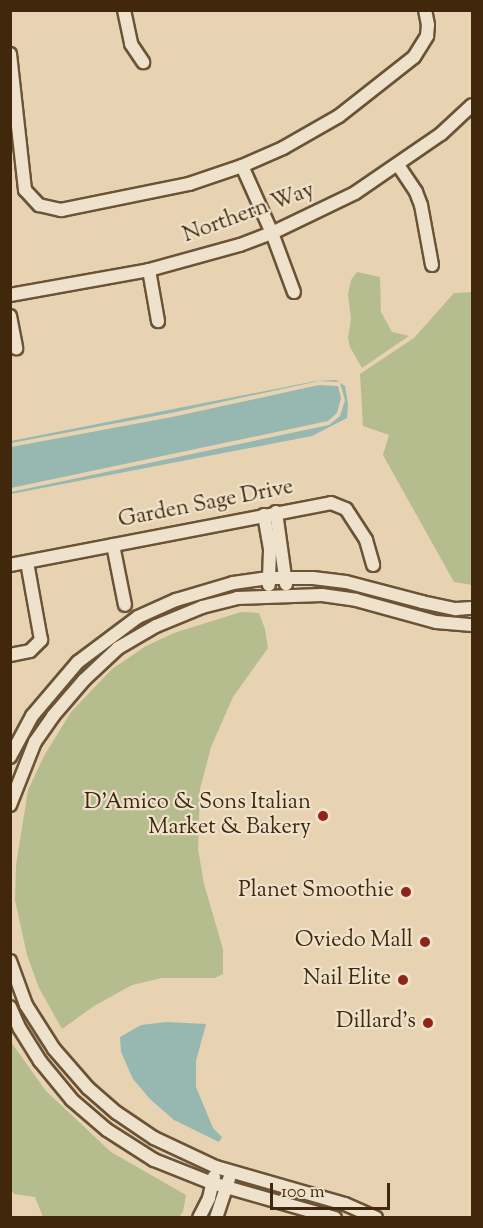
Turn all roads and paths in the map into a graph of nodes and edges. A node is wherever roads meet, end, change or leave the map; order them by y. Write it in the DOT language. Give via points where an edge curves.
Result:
graph roads {
  1 [pos="124,10"];
  2 [pos="425,10"];
  3 [pos="10,54"];
  4 [pos="143,62"];
  5 [pos="472,105"];
  6 [pos="398,165"];
  7 [pos="242,166"];
  8 [pos="272,232"];
  9 [pos="432,265"];
  10 [pos="148,270"];
  11 [pos="294,292"];
  12 [pos="10,295"];
  13 [pos="10,316"];
  14 [pos="158,321"];
  15 [pos="16,348"];
  16 [pos="270,513"];
  17 [pos="113,545"];
  18 [pos="276,549"];
  19 [pos="27,562"];
  20 [pos="10,565"];
  21 [pos="373,565"];
  22 [pos="269,578"];
  23 [pos="285,578"];
  24 [pos="288,594"];
  25 [pos="269,595"];
  26 [pos="124,605"];
  27 [pos="472,608"];
  28 [pos="472,625"];
  29 [pos="10,655"];
  30 [pos="10,757"];
  31 [pos="10,805"];
  32 [pos="10,961"];
  33 [pos="10,1007"];
  34 [pos="216,1167"];
  35 [pos="232,1172"];
  36 [pos="212,1183"];
  37 [pos="227,1187"];
  38 [pos="199,1218"];
  39 [pos="216,1218"];
  40 [pos="335,1218"];
  41 [pos="376,1218"];
  1 -- 4 [label="street" via="131,44"];
  2 -- 7 [label="street" via="427,36 414,57 339,116"];
  3 -- 7 [label="street" via="22,180 25,190 39,205 61,210 144,195"];
  5 -- 6 [label="street, Northern Way" via="441,134"];
  6 -- 8 [label="street, Northern Way" via="355,193"];
  6 -- 9 [label="street" via="421,205"];
  7 -- 8 [label="street"];
  8 -- 10 [label="street, Northern Way" via="240,245"];
  8 -- 11 [label="street"];
  10 -- 12 [label="street, Northern Way"];
  10 -- 14 [label="street"];
  13 -- 15 [label="street"];
  16 -- 17 [label="street, Garden Sage Drive"];
  16 -- 18 [label="street"];
  16 -- 21 [label="street, Garden Sage Drive" via="338,504 346,509 366,540"];
  17 -- 19 [label="street, Garden Sage Drive"];
  17 -- 26 [label="street"];
  18 -- 22 [label="street"];
  18 -- 23 [label="street"];
  19 -- 20 [label="street, Garden Sage Drive"];
  19 -- 29 [label="street" via="41,640 30,651"];
  22 -- 23 [label="street"];
  22 -- 25 [label="street"];
  22 -- 30 [label="street" via="222,586 138,617 66,675 32,716"];
  23 -- 24 [label="street"];
  23 -- 27 [label="street" via="346,582 422,602"];
  24 -- 25 [label="street"];
  24 -- 28 [label="street" via="356,600 436,622"];
  25 -- 31 [label="street" via="202,607 156,626 118,648 84,680 35,742"];
  32 -- 34 [label="street" via="26,1005 54,1049 88,1088 154,1138"];
  33 -- 36 [label="street" via="40,1061 72,1100 107,1130 153,1160"];
  34 -- 35 [label="street"];
  34 -- 36 [label="street"];
  35 -- 37 [label="street"];
  35 -- 41 [label="street" via="345,1204"];
  36 -- 37 [label="street"];
  36 -- 38 [label="street"];
  37 -- 39 [label="street"];
  37 -- 40 [label="street"];
}
